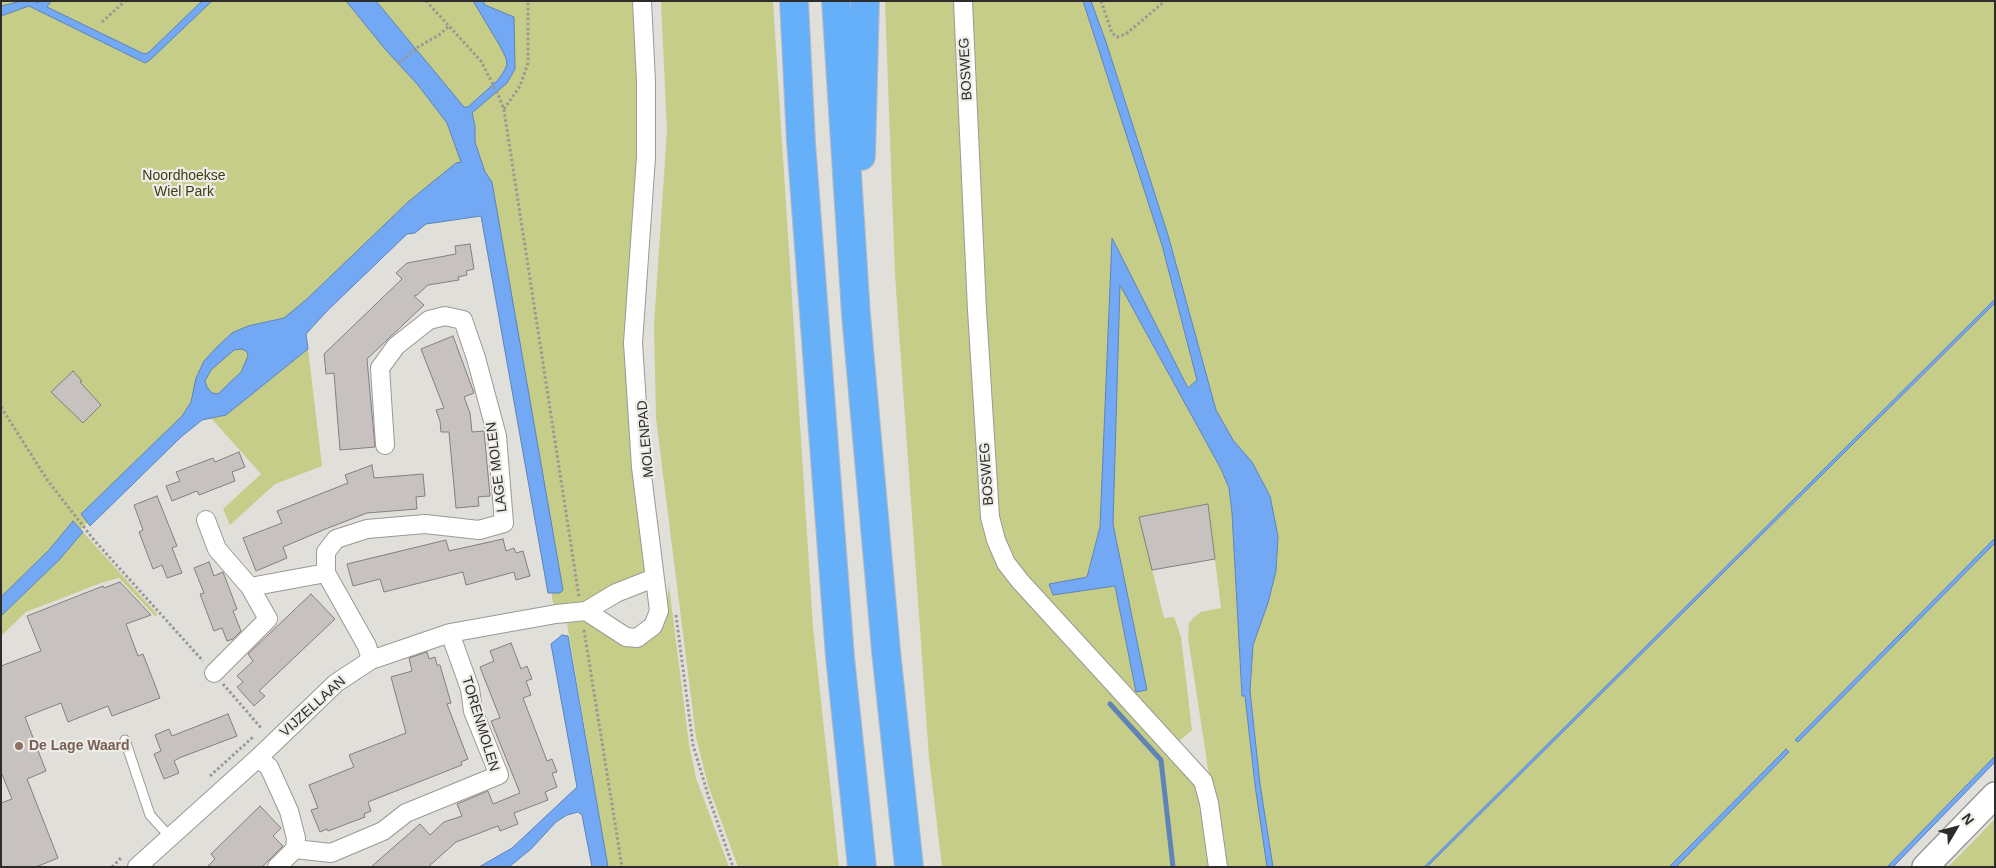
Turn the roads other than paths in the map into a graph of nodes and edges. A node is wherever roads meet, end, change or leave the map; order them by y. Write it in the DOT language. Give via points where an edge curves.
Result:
graph roads {
  1 [pos="642,1"];
  2 [pos="794,1"];
  3 [pos="836,1"];
  4 [pos="865,1"];
  5 [pos="962,1"];
  6 [pos="856,315"];
  7 [pos="385,445"];
  8 [pos="206,520"];
  9 [pos="326,573"];
  10 [pos="654,578"];
  11 [pos="250,587"];
  12 [pos="584,611"];
  13 [pos="450,634"];
  14 [pos="371,660"];
  15 [pos="214,672"];
  16 [pos="125,740"];
  17 [pos="258,758"];
  18 [pos="1995,795"];
  19 [pos="170,837"];
  20 [pos="295,850"];
  21 [pos="137,867"];
  22 [pos="277,867"];
  23 [pos="862,867"];
  24 [pos="909,867"];
  25 [pos="1218,867"];
  26 [pos="1925,867"];
  1 -- 10 [label="street" via="646,157 633,343 641,467"];
  2 -- 23 [label="highway" via="801,142 840,656"];
  3 -- 6 [label="highway"];
  4 -- 6 [label="highway"];
  5 -- 25 [label="street, BOSWEG" via="978,330 990,517 996,540 1006,563 1020,581 1203,781"];
  6 -- 24 [label="highway"];
  7 -- 9 [label="street, LAGE MOLEN" via="380,368 396,346 429,320 445,316 462,320 476,358 496,436 504,523 479,530 425,524 367,529 336,539 326,552"];
  8 -- 11 [label="street" via="217,549"];
  9 -- 11 [label="street"];
  9 -- 14 [label="street" via="367,646"];
  10 -- 12 [label="street, VIJZELLAAN" via="616,593"];
  10 -- 12 [label="street" via="659,610 653,626 637,638 626,638"];
  11 -- 15 [label="street" via="268,619"];
  12 -- 13 [label="street, VIJZELLAAN"];
  13 -- 14 [label="street, VIJZELLAAN"];
  13 -- 20 [label="street, TORENMOLEN" via="470,689 473,711 499,775 406,813 383,831 331,852"];
  14 -- 17 [label="street, VIJZELLAAN" via="336,683"];
  16 -- 19 [label="lane" via="150,815"];
  17 -- 19 [label="street, VIJZELLAAN"];
  17 -- 20 [label="street" via="269,767 289,811 296,838"];
  18 -- 26 [label="street"];
  19 -- 21 [label="street, VIJZELLAAN"];
  20 -- 22 [label="street"];
}
